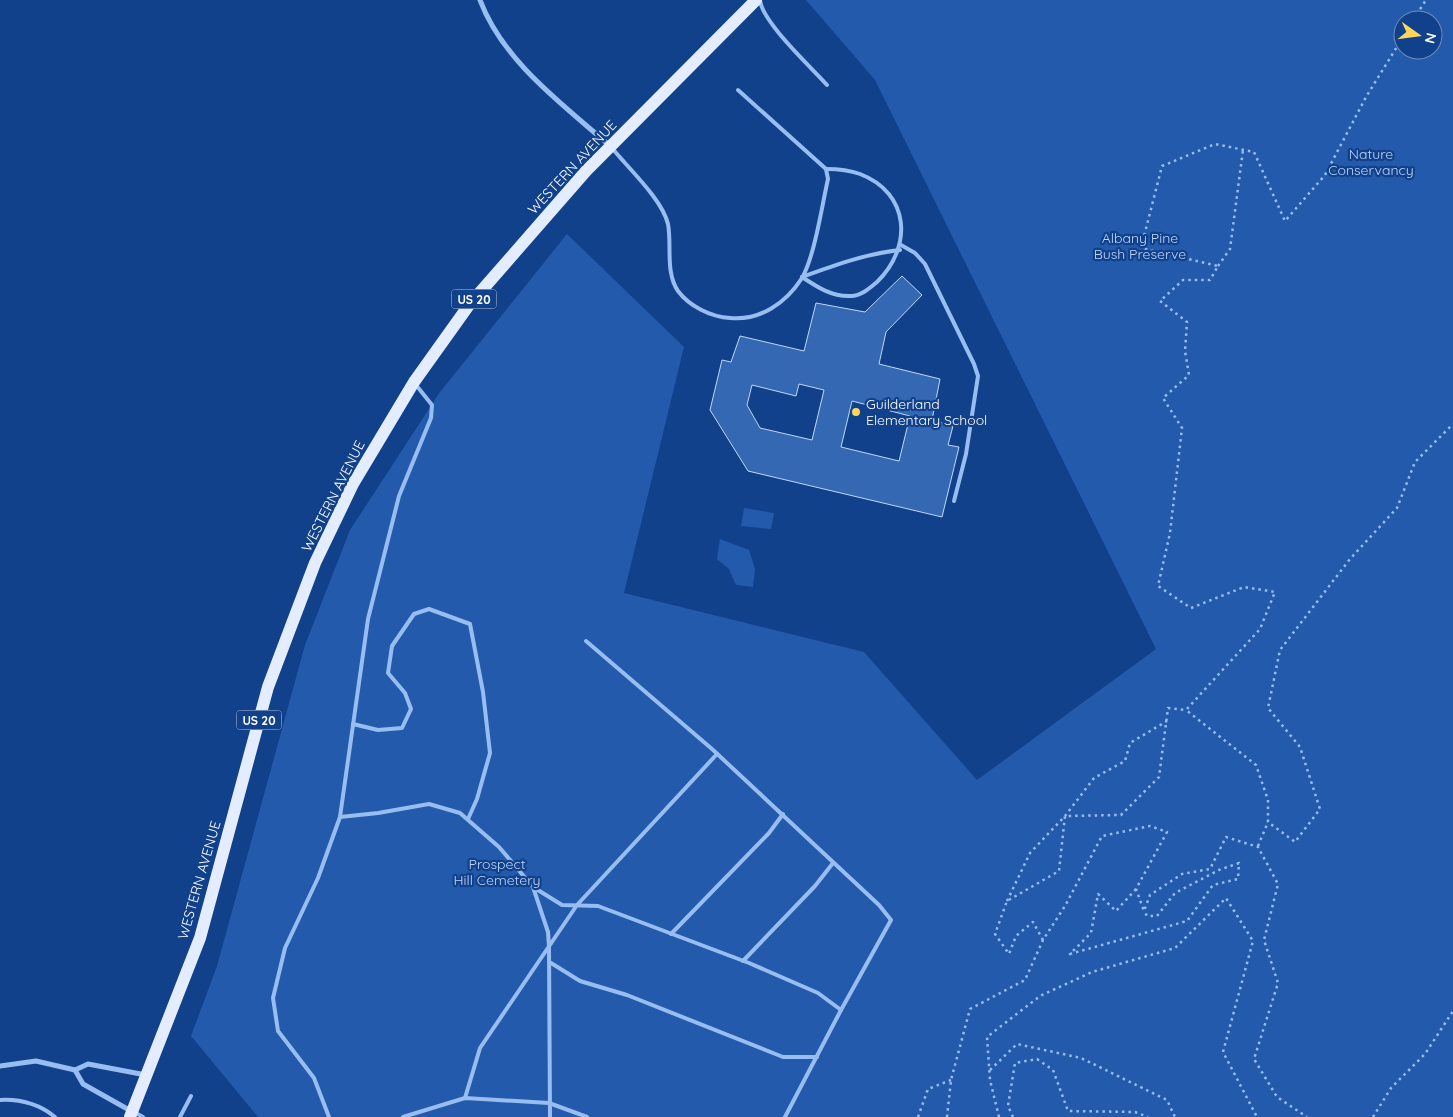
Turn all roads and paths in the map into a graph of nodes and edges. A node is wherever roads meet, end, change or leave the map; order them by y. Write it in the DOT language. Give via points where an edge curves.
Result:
graph roads {
  1 [pos="480,0"];
  2 [pos="758,0"];
  3 [pos="1393,53"];
  4 [pos="827,85"];
  5 [pos="738,90"];
  6 [pos="610,146"];
  7 [pos="1244,150"];
  8 [pos="826,168"];
  9 [pos="900,244"];
  10 [pos="900,250"];
  11 [pos="1218,266"];
  12 [pos="802,277"];
  13 [pos="414,382"];
  14 [pos="1453,424"];
  15 [pos="954,501"];
  16 [pos="586,641"];
  17 [pos="1186,710"];
  18 [pos="1167,721"];
  19 [pos="353,724"];
  20 [pos="717,754"];
  21 [pos="784,814"];
  22 [pos="1065,816"];
  23 [pos="340,817"];
  24 [pos="468,819"];
  25 [pos="1268,822"];
  26 [pos="1258,847"];
  27 [pos="833,863"];
  28 [pos="533,886"];
  29 [pos="1136,889"];
  30 [pos="1007,902"];
  31 [pos="577,905"];
  32 [pos="1144,911"];
  33 [pos="671,934"];
  34 [pos="1043,940"];
  35 [pos="550,946"];
  36 [pos="743,961"];
  37 [pos="550,963"];
  38 [pos="841,1010"];
  39 [pos="1453,1011"];
  40 [pos="817,1057"];
  41 [pos="0,1066"];
  42 [pos="75,1070"];
  43 [pos="989,1071"];
  44 [pos="146,1075"];
  45 [pos="951,1080"];
  46 [pos="191,1096"];
  47 [pos="465,1098"];
  48 [pos="0,1100"];
  49 [pos="549,1103"];
  50 [pos="135,1115"];
  51 [pos="55,1117"];
  52 [pos="180,1117"];
  53 [pos="329,1117"];
  54 [pos="404,1117"];
  55 [pos="550,1117"];
  56 [pos="587,1117"];
  57 [pos="784,1117"];
  58 [pos="918,1117"];
  59 [pos="947,1117"];
  60 [pos="999,1117"];
  61 [pos="1013,1117"];
  62 [pos="1148,1117"];
  63 [pos="1175,1117"];
  64 [pos="1257,1117"];
  65 [pos="1308,1117"];
  66 [pos="1374,1117"];
  1 -- 6 [label="street" via="493,30 540,85"];
  2 -- 4 [label="lane" via="775,29"];
  2 -- 6 [label="main road, WESTERN AVENUE / US 20"];
  3 -- 7 [label="path" via="1325,175 1286,222 1254,152"];
  5 -- 8 [label="lane"];
  6 -- 12 [label="lane" via="660,208 667,222 671,273 678,291 699,309 720,318 752,317 774,308"];
  6 -- 13 [label="main road, WESTERN AVENUE / US 20" via="469,305"];
  7 -- 11 [label="path" via="1230,249"];
  7 -- 11 [label="path" via="1215,144 1162,166 1141,248"];
  8 -- 9 [label="lane" via="861,174 893,198 899,214"];
  8 -- 12 [label="lane" via="828,179"];
  9 -- 10 [label="lane"];
  9 -- 15 [label="lane" via="925,264 978,376 966,454"];
  10 -- 12 [label="lane" via="847,260"];
  10 -- 12 [label="lane" via="892,265 869,290 852,296 830,294"];
  11 -- 17 [label="path" via="1210,280 1183,280 1160,300 1187,322 1185,351 1189,375 1163,398 1182,428 1170,533 1158,586 1191,608 1244,587 1275,592 1260,629"];
  13 -- 19 [label="lane" via="432,405 431,418 399,496 372,600"];
  13 -- 44 [label="main road, WESTERN AVENUE / US 20" via="353,484 315,563 295,614 268,687 200,938"];
  14 -- 25 [label="path" via="1415,462 1397,508 1350,559 1280,650 1268,708 1300,747 1320,809 1295,842"];
  16 -- 20 [label="lane"];
  17 -- 18 [label="path" via="1168,708"];
  17 -- 25 [label="path" via="1256,765 1268,800"];
  18 -- 22 [label="path" via="1130,743 1124,761 1094,778"];
  18 -- 22 [label="path" via="1158,777 1121,815"];
  19 -- 23 [label="lane"];
  19 -- 24 [label="lane" via="378,730 402,728 412,709 405,693 388,673 392,646 414,614 429,609 470,624 482,684 490,753 477,800"];
  20 -- 21 [label="lane"];
  20 -- 31 [label="lane"];
  21 -- 27 [label="lane"];
  21 -- 33 [label="lane"];
  22 -- 30 [label="path" via="1030,853"];
  22 -- 30 [label="path" via="1059,871"];
  23 -- 24 [label="lane" via="429,804 460,813"];
  23 -- 53 [label="lane" via="318,878 285,948 273,998 278,1031 314,1078"];
  24 -- 28 [label="lane" via="499,847"];
  25 -- 26 [label="path"];
  26 -- 32 [label="path" via="1226,837 1210,869 1182,874 1150,895"];
  26 -- 65 [label="path" via="1278,884 1264,940 1278,983 1254,1060 1277,1097"];
  27 -- 36 [label="lane"];
  27 -- 38 [label="lane" via="891,920"];
  28 -- 31 [label="lane" via="562,905"];
  28 -- 35 [label="lane"];
  29 -- 32 [label="path"];
  29 -- 32 [label="path" via="1116,911 1098,894 1090,933 1070,954 1187,921 1213,885 1238,879 1239,863 1175,893 1157,916 1146,916"];
  29 -- 34 [label="path" via="1167,832 1150,826 1102,836 1066,906"];
  30 -- 34 [label="path" via="995,934 1009,954 1016,936 1033,922"];
  31 -- 33 [label="lane" via="598,906"];
  31 -- 35 [label="lane"];
  33 -- 36 [label="lane"];
  34 -- 45 [label="path" via="1025,980 970,1009"];
  35 -- 37 [label="lane"];
  35 -- 47 [label="lane" via="480,1048"];
  36 -- 38 [label="lane" via="818,993"];
  37 -- 40 [label="lane" via="580,980 628,995 783,1057"];
  37 -- 49 [label="lane"];
  38 -- 40 [label="lane"];
  39 -- 66 [label="path" via="1425,1054 1392,1088"];
  40 -- 57 [label="lane"];
  41 -- 42 [label="street" via="36,1061"];
  42 -- 44 [label="street" via="88,1064"];
  42 -- 50 [label="street" via="82,1084"];
  43 -- 60 [label="path"];
  43 -- 63 [label="path" via="1017,1044 1047,1049 1081,1058 1167,1100"];
  43 -- 64 [label="path" via="986,1037 1040,996 1092,972 1175,948 1226,898 1252,941 1223,1052"];
  44 -- 50 [label="main road, WESTERN AVENUE / US 20"];
  45 -- 58 [label="path" via="928,1088"];
  45 -- 59 [label="path"];
  46 -- 52 [label="lane"];
  47 -- 49 [label="lane"];
  47 -- 54 [label="lane"];
  48 -- 51 [label="lane" via="30,1103 46,1109"];
  49 -- 55 [label="lane"];
  49 -- 56 [label="lane"];
  61 -- 62 [label="path" via="1008,1106 1015,1063 1036,1059 1053,1070 1068,1111 1135,1112"];
}
